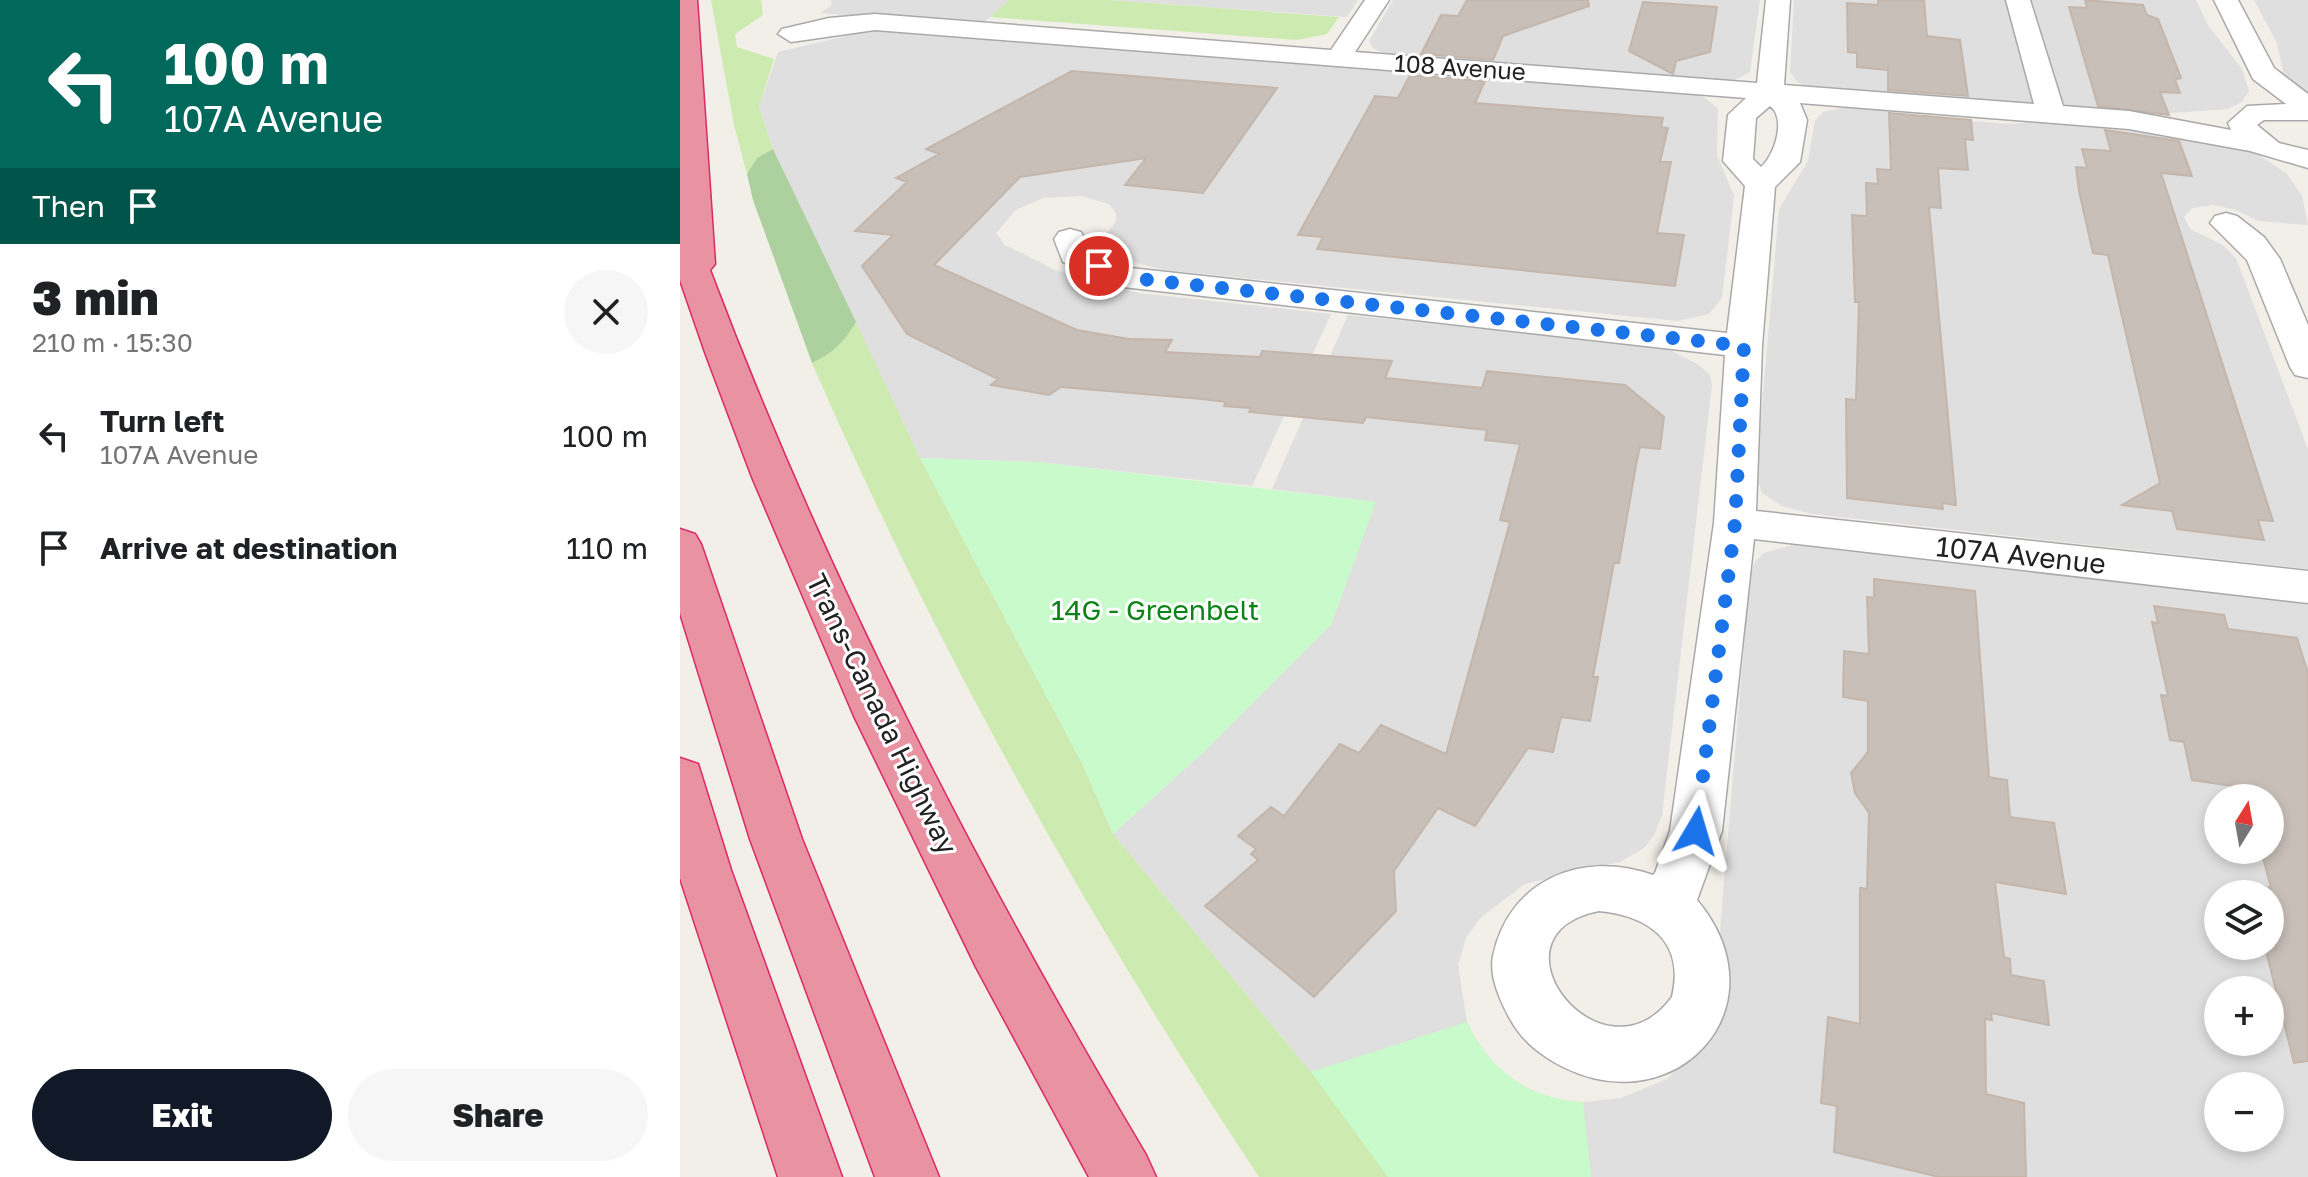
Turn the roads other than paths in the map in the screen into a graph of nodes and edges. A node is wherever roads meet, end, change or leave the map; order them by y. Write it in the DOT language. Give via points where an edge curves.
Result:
graph roads {
  1 [pos="685,0"];
  2 [pos="1377,0"];
  3 [pos="1778,0"];
  4 [pos="2018,0"];
  5 [pos="2226,0"];
  6 [pos="791,34"];
  7 [pos="1338,58"];
  8 [pos="2263,73"];
  9 [pos="1770,93"];
  10 [pos="2308,110"];
  11 [pos="2051,114"];
  12 [pos="2251,114"];
  13 [pos="2129,120"];
  14 [pos="2266,147"];
  15 [pos="2308,159"];
  16 [pos="2308,182"];
  17 [pos="1760,184"];
  18 [pos="2226,223"];
  19 [pos="680,233"];
  20 [pos="1070,239"];
  21 [pos="698,286"];
  22 [pos="1744,346"];
  23 [pos="2308,367"];
  24 [pos="1735,523"];
  25 [pos="680,544"];
  26 [pos="2308,587"];
  27 [pos="680,778"];
  28 [pos="1663,905"];
  29 [pos="810,1177"];
  30 [pos="907,1177"];
  31 [pos="1124,1177"];
  1 -- 21 [label="highway"];
  2 -- 7 [label="street"];
  3 -- 9 [label="street"];
  4 -- 11 [label="street"];
  5 -- 8 [label="street"];
  6 -- 7 [label="street, 108 Avenue" via="875,22"];
  7 -- 9 [label="street, 108 Avenue"];
  8 -- 10 [label="street"];
  8 -- 12 [label="street"];
  9 -- 11 [label="street, 108 Avenue"];
  9 -- 17 [label="street" via="1790,108 1793,120 1785,162"];
  9 -- 17 [label="street" via="1742,115 1738,141 1738,161"];
  10 -- 12 [label="street, 108 Avenue"];
  11 -- 13 [label="street, 108 Avenue"];
  12 -- 13 [label="street, 108 Avenue"];
  12 -- 14 [label="street" via="2242,123 2244,132"];
  13 -- 14 [label="street, 108 Avenue"];
  14 -- 15 [label="street, 108 Avenue"];
  14 -- 16 [label="street"];
  17 -- 22 [label="street"];
  18 -- 23 [label="street" via="2263,259"];
  19 -- 21 [label="highway, Trans-Canada Highway"];
  20 -- 22 [label="street" via="1075,255 1123,277"];
  21 -- 31 [label="highway, Trans-Canada Highway" via="773,482 910,781 1076,1097"];
  22 -- 24 [label="street"];
  24 -- 26 [label="street, 107A Avenue"];
  24 -- 28 [label="street" via="1696,831 1678,884"];
  25 -- 30 [label="highway" via="776,839"];
  27 -- 29 [label="highway" via="704,870"];
}
